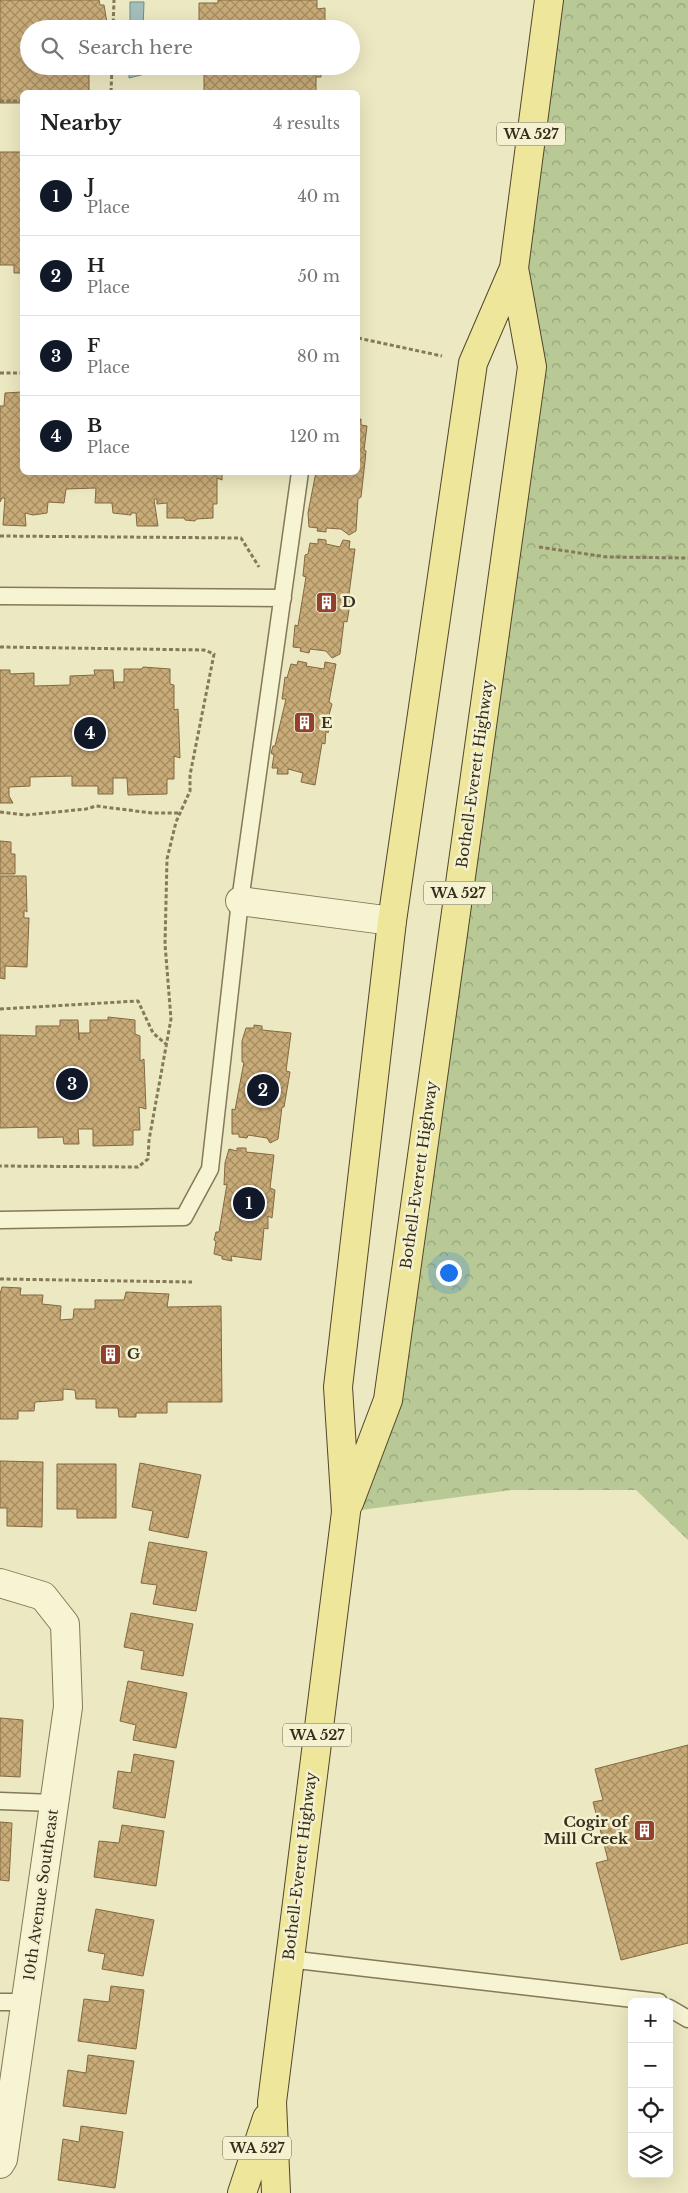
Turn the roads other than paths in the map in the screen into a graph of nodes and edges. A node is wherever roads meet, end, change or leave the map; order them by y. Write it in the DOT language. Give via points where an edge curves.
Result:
graph roads {
  1 [pos="549,0"];
  2 [pos="514,268"];
  3 [pos="300,475"];
  4 [pos="0,596"];
  5 [pos="283,598"];
  6 [pos="240,901"];
  7 [pos="392,921"];
  8 [pos="0,1220"];
  9 [pos="346,1512"];
  10 [pos="0,1583"];
  11 [pos="0,1801"];
  12 [pos="54,1803"];
  13 [pos="288,1959"];
  14 [pos="628,1998"];
  15 [pos="13,2002"];
  16 [pos="673,2010"];
  17 [pos="688,2019"];
  18 [pos="272,2102"];
  19 [pos="0,2164"];
  20 [pos="242,2193"];
  21 [pos="276,2193"];
  1 -- 2 [label="main road, Bothell-Everett Highway / WA 527"];
  2 -- 7 [label="main road, Bothell-Everett Highway" via="473,363"];
  2 -- 9 [label="main road, Bothell-Everett Highway / WA 527" via="532,367 388,1400"];
  3 -- 5 [label="lane"];
  4 -- 5 [label="lane"];
  5 -- 6 [label="lane"];
  6 -- 7 [label="street"];
  6 -- 8 [label="lane" via="210,1169 184,1218"];
  7 -- 9 [label="main road, Bothell-Everett Highway" via="338,1387"];
  9 -- 13 [label="main road, Bothell-Everett Highway / WA 527"];
  10 -- 12 [label="street, 10th Avenue Southeast" via="43,1596 65,1624 68,1707"];
  11 -- 12 [label="lane"];
  12 -- 15 [label="street, 10th Avenue Southeast"];
  13 -- 14 [label="lane"];
  13 -- 18 [label="main road, Bothell-Everett Highway / WA 527"];
  15 -- 19 [label="street, 10th Avenue Southeast" via="3,2159"];
  16 -- 17 [label="lane"];
  18 -- 20 [label="main road, Bothell-Everett Highway / WA 527"];
  18 -- 21 [label="main road, Bothell-Everett Highway / WA 527"];
}
